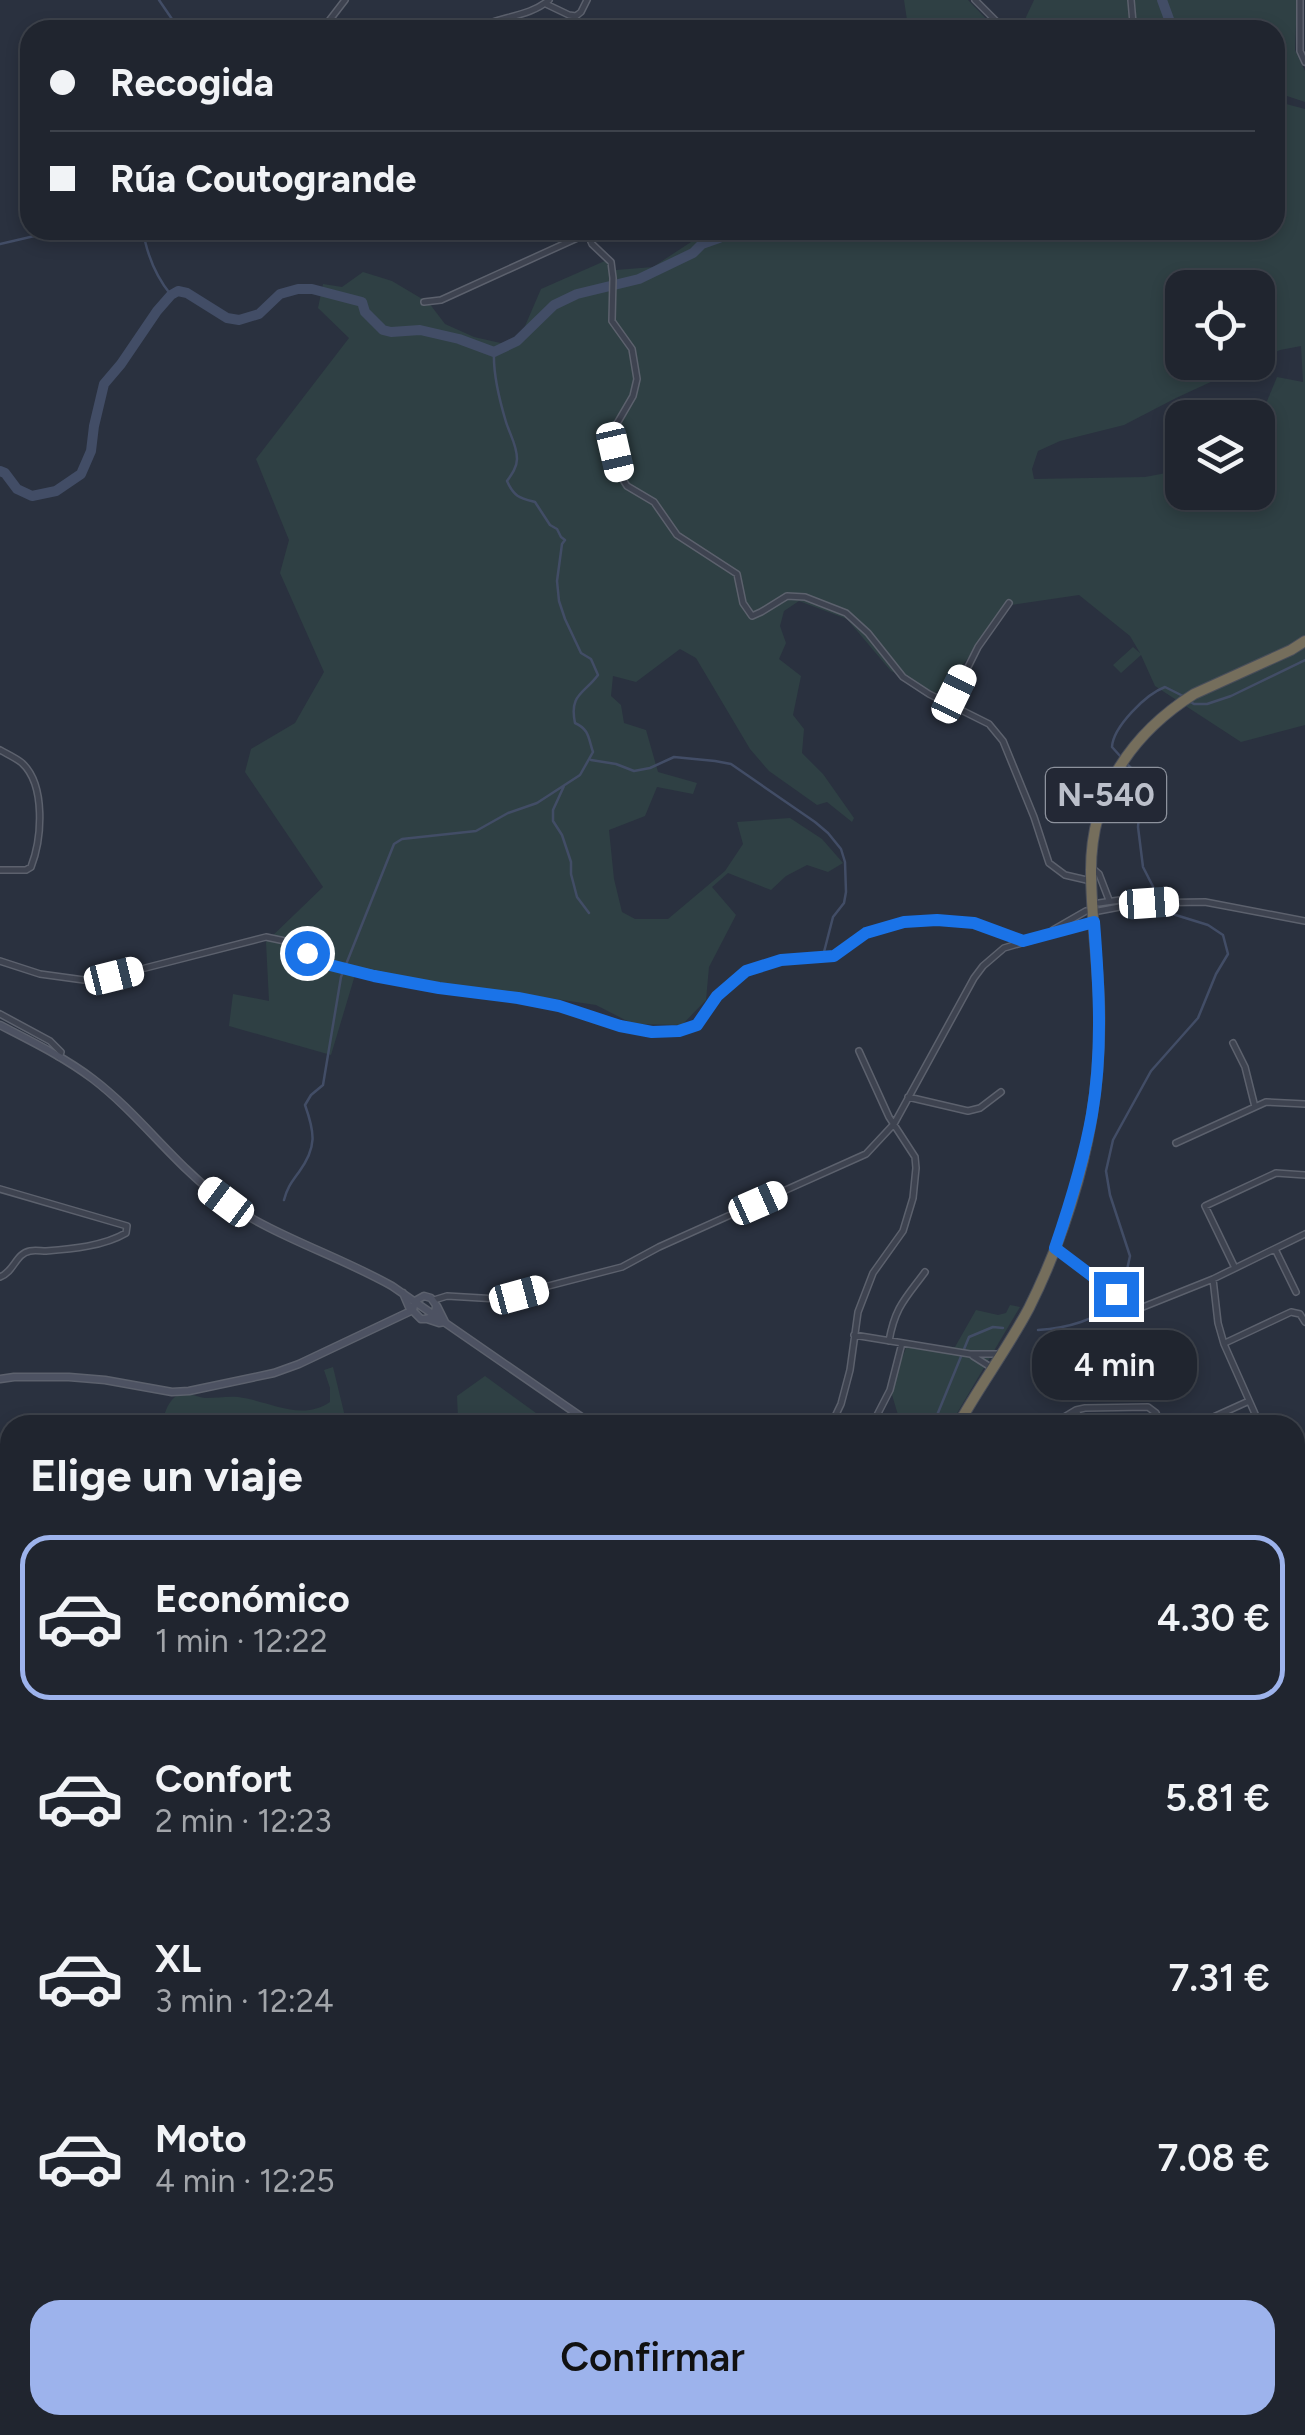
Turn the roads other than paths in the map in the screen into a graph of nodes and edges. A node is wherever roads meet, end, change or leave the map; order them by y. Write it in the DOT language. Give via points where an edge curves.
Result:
graph roads {
  1 [pos="345,0"];
  2 [pos="587,0"];
  3 [pos="975,0"];
  4 [pos="1300,0"];
  5 [pos="547,2"];
  6 [pos="330,20"];
  7 [pos="499,20"];
  8 [pos="996,20"];
  9 [pos="1305,62"];
  10 [pos="569,240"];
  11 [pos="590,240"];
  12 [pos="424,302"];
  13 [pos="1009,603"];
  14 [pos="1305,641"];
  15 [pos="950,704"];
  16 [pos="0,750"];
  17 [pos="1091,867"];
  18 [pos="0,870"];
  19 [pos="1091,881"];
  20 [pos="1109,900"];
  21 [pos="1141,904"];
  22 [pos="1093,912"];
  23 [pos="1305,921"];
  24 [pos="1055,934"];
  25 [pos="1023,941"];
  26 [pos="0,961"];
  27 [pos="0,1014"];
  28 [pos="0,1024"];
  29 [pos="1233,1043"];
  30 [pos="859,1050"];
  31 [pos="59,1057"];
  32 [pos="1001,1092"];
  33 [pos="908,1097"];
  34 [pos="1305,1104"];
  35 [pos="1255,1107"];
  36 [pos="894,1124"];
  37 [pos="1176,1143"];
  38 [pos="1305,1175"];
  39 [pos="0,1189"];
  40 [pos="1305,1234"];
  41 [pos="1055,1248"];
  42 [pos="1275,1249"];
  43 [pos="1235,1268"];
  44 [pos="925,1272"];
  45 [pos="0,1277"];
  46 [pos="1213,1278"];
  47 [pos="1296,1292"];
  48 [pos="403,1293"];
  49 [pos="424,1296"];
  50 [pos="415,1301"];
  51 [pos="435,1306"];
  52 [pos="413,1310"];
  53 [pos="426,1319"];
  54 [pos="446,1322"];
  55 [pos="1305,1322"];
  56 [pos="854,1336"];
  57 [pos="889,1341"];
  58 [pos="902,1343"];
  59 [pos="1224,1344"];
  60 [pos="970,1354"];
  61 [pos="1001,1354"];
  62 [pos="992,1368"];
  63 [pos="0,1379"];
  64 [pos="1249,1401"];
  65 [pos="1076,1410"];
  66 [pos="579,1415"];
  67 [pos="836,1415"];
  68 [pos="877,1415"];
  69 [pos="964,1415"];
  70 [pos="1068,1415"];
  71 [pos="1078,1415"];
  72 [pos="1157,1415"];
  73 [pos="1218,1415"];
  74 [pos="1255,1415"];
  1 -- 6 [label="street"];
  2 -- 5 [label="street" via="576,16"];
  3 -- 8 [label="street"];
  4 -- 9 [label="street"];
  5 -- 7 [label="street"];
  10 -- 12 [label="street"];
  11 -- 15 [label="street" via="611,262 612,321 632,349 637,379 615,427 626,486 654,502 677,535 737,574 752,616 787,596 846,613 903,677"];
  13 -- 15 [label="street"];
  14 -- 17 [label="highway, N-540" via="1194,694 1140,737 1114,776 1097,822"];
  15 -- 19 [label="street" via="989,724 1003,741 1049,863"];
  16 -- 18 [label="street" via="23,764 41,810 31,867"];
  17 -- 19 [label="highway, N-540"];
  17 -- 20 [label="street"];
  19 -- 22 [label="highway, N-540"];
  20 -- 21 [label="street" via="1134,898"];
  20 -- 22 [label="street"];
  21 -- 22 [label="street"];
  21 -- 23 [label="street" via="1206,902"];
  22 -- 24 [label="street"];
  22 -- 24 [label="street"];
  22 -- 41 [label="highway, N-540" via="1095,1092 1078,1179"];
  24 -- 25 [label="street"];
  25 -- 26 [label="street" via="974,923 904,922 866,933 834,956 746,971 697,1025 652,1032 559,1006 374,976 266,937 84,980"];
  25 -- 33 [label="street" via="1004,948 974,978"];
  27 -- 31 [label="street" via="50,1040"];
  28 -- 31 [label="main road"];
  29 -- 35 [label="street"];
  30 -- 36 [label="street"];
  31 -- 48 [label="main road" via="93,1079 226,1202"];
  32 -- 33 [label="street" via="968,1111"];
  33 -- 36 [label="street"];
  34 -- 35 [label="street"];
  35 -- 37 [label="street"];
  36 -- 51 [label="street" via="866,1154 622,1267 498,1299 457,1296"];
  36 -- 56 [label="street" via="915,1157 913,1198 903,1231 873,1273"];
  38 -- 43 [label="street" via="1276,1173 1205,1206"];
  39 -- 45 [label="street" via="126,1226 126,1233 75,1248 30,1251"];
  40 -- 42 [label="street"];
  41 -- 46 [label="street" via="1144,1308"];
  41 -- 61 [label="highway, N-540"];
  42 -- 43 [label="street"];
  42 -- 47 [label="street"];
  43 -- 46 [label="street"];
  44 -- 57 [label="street" via="899,1304"];
  46 -- 59 [label="street"];
  48 -- 49 [label="main road"];
  48 -- 50 [label="main road"];
  48 -- 52 [label="main road"];
  49 -- 50 [label="main road"];
  49 -- 51 [label="main road"];
  50 -- 51 [label="main road"];
  50 -- 52 [label="main road"];
  51 -- 53 [label="main road"];
  51 -- 54 [label="main road"];
  52 -- 53 [label="main road"];
  52 -- 63 [label="main road" via="300,1364 189,1391 70,1377"];
  53 -- 54 [label="main road"];
  54 -- 66 [label="main road"];
  55 -- 59 [label="street" via="1291,1312"];
  56 -- 57 [label="street"];
  56 -- 67 [label="street"];
  57 -- 58 [label="street"];
  58 -- 60 [label="street"];
  58 -- 68 [label="street"];
  59 -- 64 [label="street"];
  60 -- 61 [label="street"];
  60 -- 62 [label="street"];
  61 -- 62 [label="highway, N-540"];
  62 -- 69 [label="highway, N-540"];
  64 -- 73 [label="street"];
  64 -- 74 [label="street"];
  65 -- 70 [label="street"];
  65 -- 71 [label="street"];
  65 -- 72 [label="street" via="1148,1407"];
}
